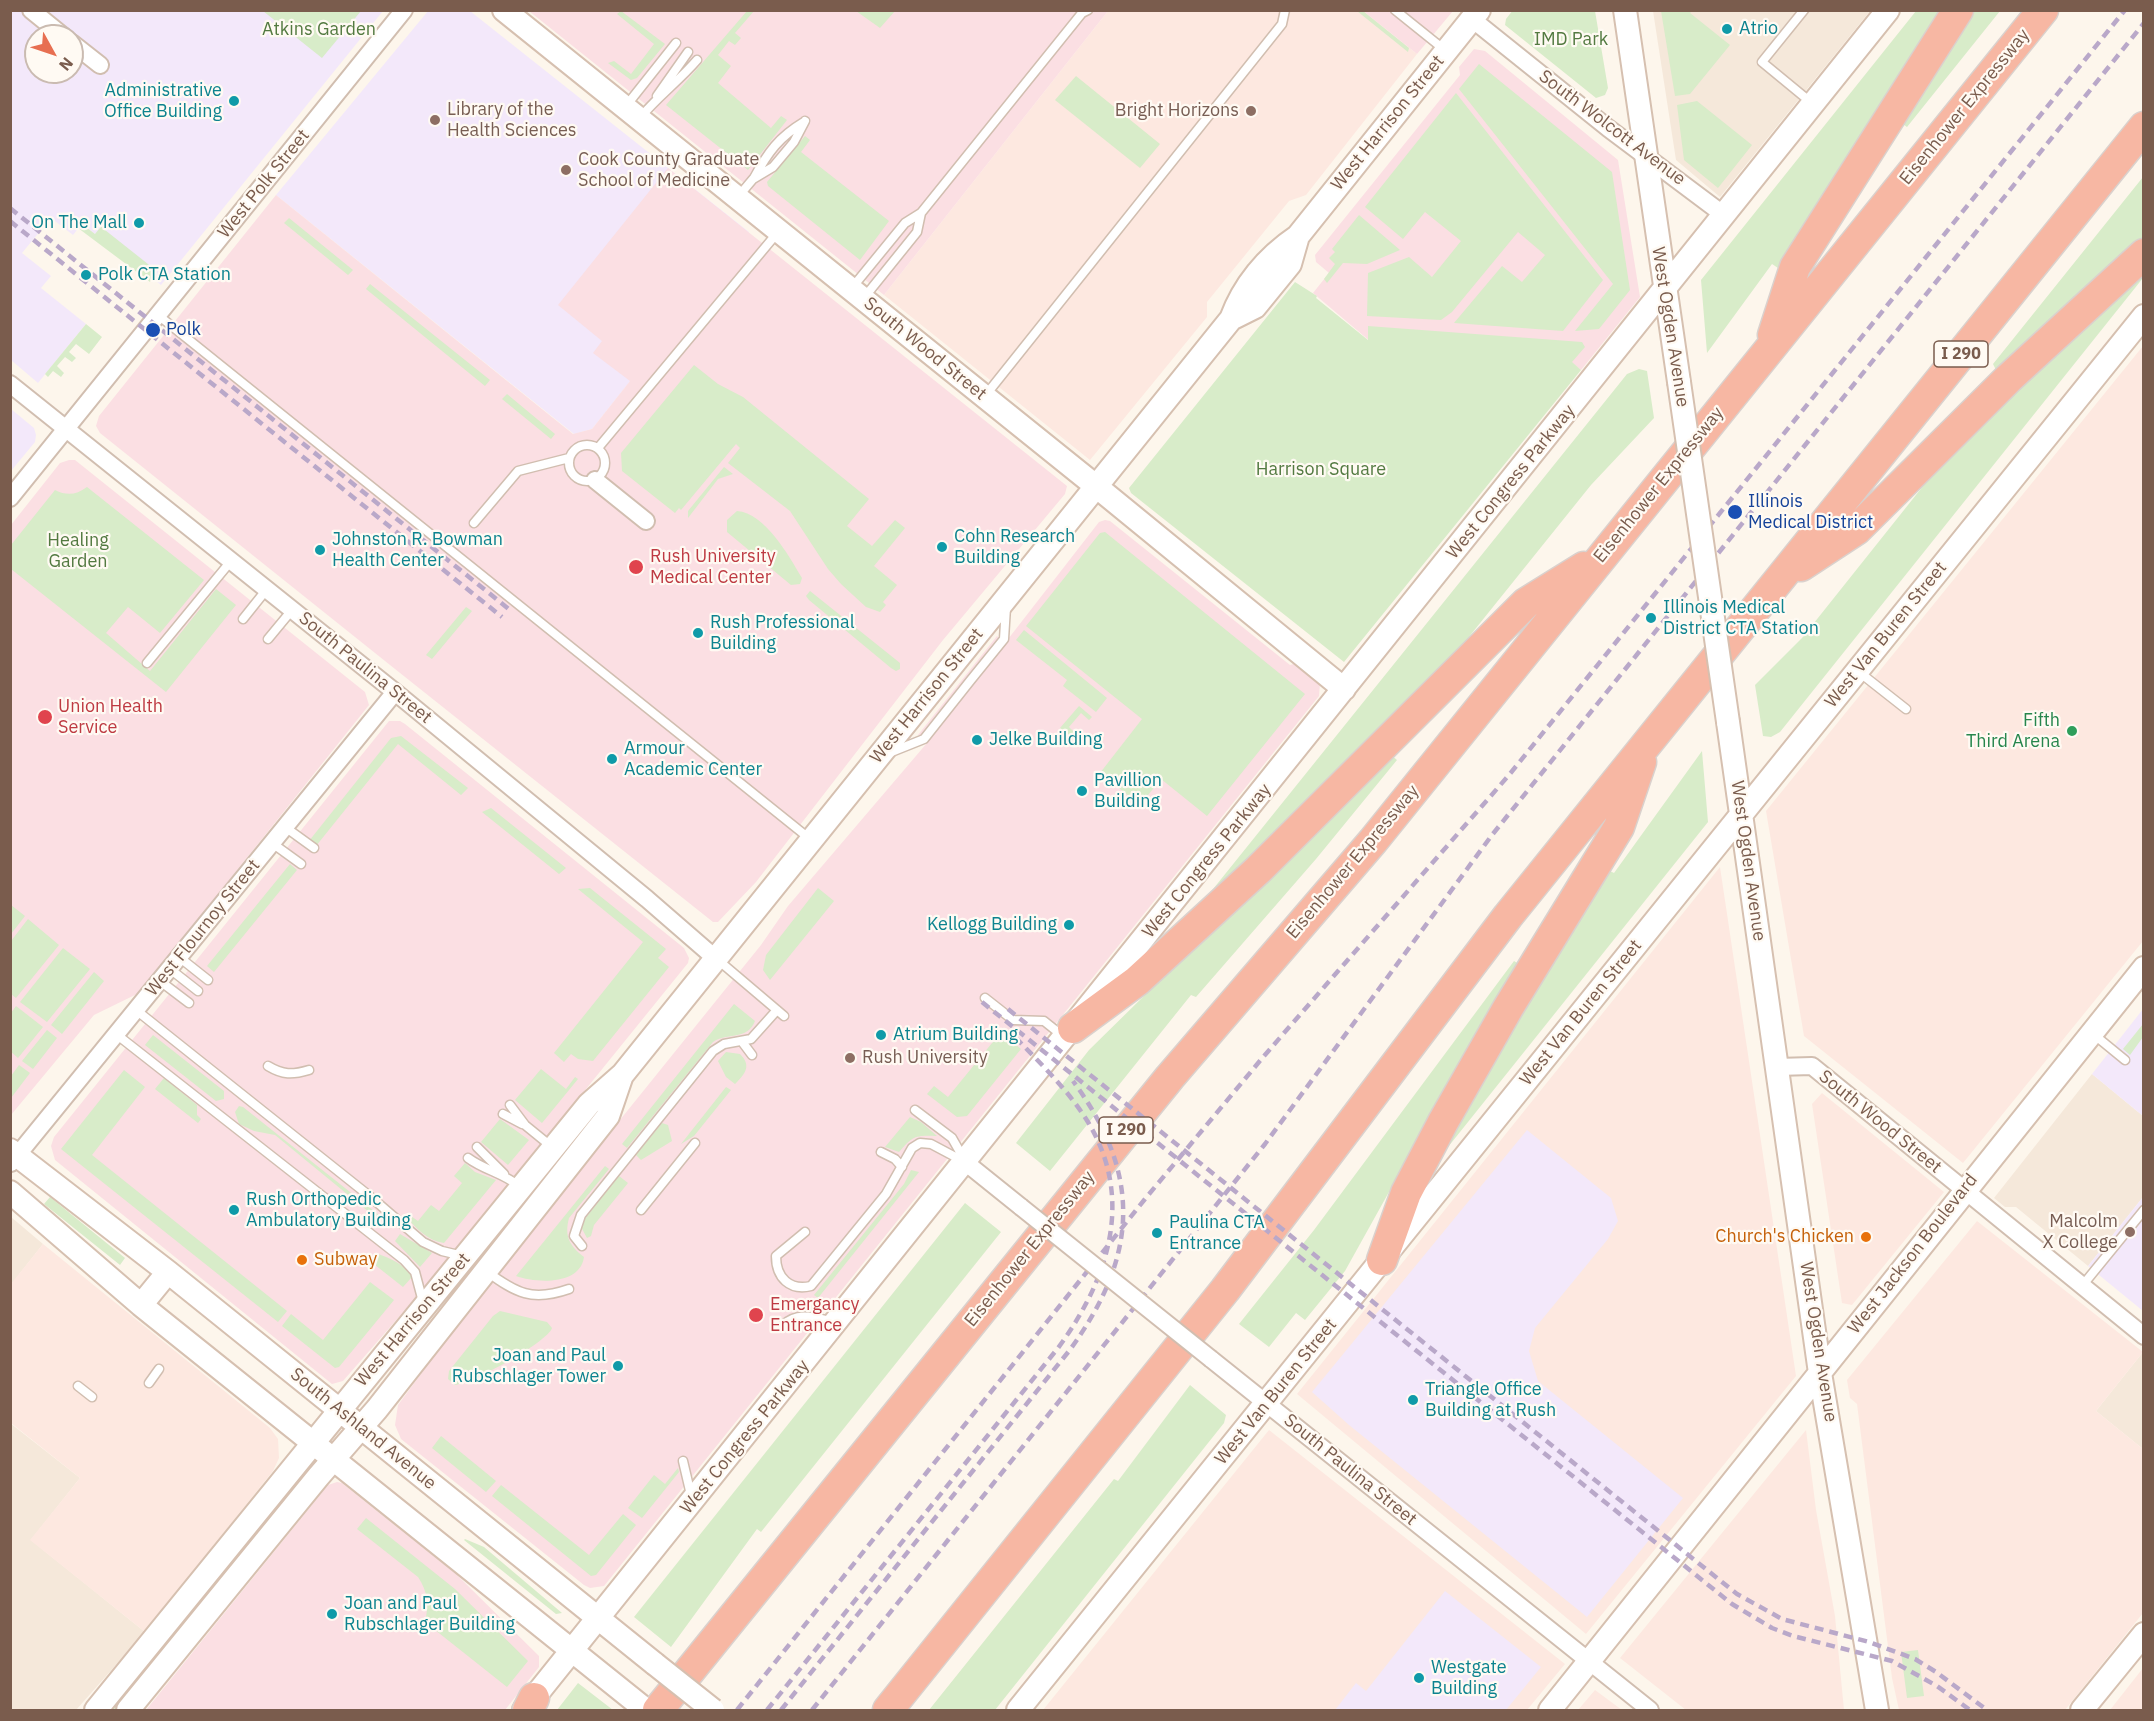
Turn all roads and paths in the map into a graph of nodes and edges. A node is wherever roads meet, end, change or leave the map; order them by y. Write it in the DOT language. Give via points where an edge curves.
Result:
graph roads {
  1 [pos="31,10"];
  2 [pos="404,10"];
  3 [pos="504,10"];
  4 [pos="1285,10"];
  5 [pos="1395,10"];
  6 [pos="1625,10"];
  7 [pos="1804,10"];
  8 [pos="1888,10"];
  9 [pos="1958,10"];
  10 [pos="2043,10"];
  11 [pos="1084,11"];
  12 [pos="1476,15"];
  13 [pos="48,24"];
  14 [pos="676,43"];
  15 [pos="1446,51"];
  16 [pos="84,52"];
  17 [pos="688,52"];
  18 [pos="697,60"];
  19 [pos="100,65"];
  20 [pos="654,101"];
  21 [pos="1813,104"];
  22 [pos="632,113"];
  23 [pos="805,121"];
  24 [pos="2144,127"];
  25 [pos="1644,154"];
  26 [pos="737,198"];
  27 [pos="921,213"];
  28 [pos="1724,215"];
  29 [pos="778,232"];
  30 [pos="2144,254"];
  31 [pos="1664,291"];
  32 [pos="857,294"];
  33 [pos="158,315"];
  34 [pos="2144,316"];
  35 [pos="1767,352"];
  36 [pos="10,384"];
  37 [pos="984,396"];
  38 [pos="66,429"];
  39 [pos="598,448"];
  40 [pos="570,458"];
  41 [pos="595,480"];
  42 [pos="1097,487"];
  43 [pos="10,498"];
  44 [pos="646,521"];
  45 [pos="474,523"];
  46 [pos="1602,556"];
  47 [pos="231,561"];
  48 [pos="1778,580"];
  49 [pos="267,589"];
  50 [pos="292,610"];
  51 [pos="243,619"];
  52 [pos="268,639"];
  53 [pos="147,663"];
  54 [pos="1858,671"];
  55 [pos="1344,689"];
  56 [pos="395,692"];
  57 [pos="1906,709"];
  58 [pos="1647,743"];
  59 [pos="1741,814"];
  60 [pos="285,827"];
  61 [pos="811,840"];
  62 [pos="272,843"];
  63 [pos="314,848"];
  64 [pos="301,864"];
  65 [pos="715,958"];
  66 [pos="2144,968"];
  67 [pos="169,969"];
  68 [pos="208,980"];
  69 [pos="198,991"];
  70 [pos="985,998"];
  71 [pos="189,1003"];
  72 [pos="136,1010"];
  73 [pos="2092,1032"];
  74 [pos="1069,1033"];
  75 [pos="116,1034"];
  76 [pos="194,1042"];
  77 [pos="743,1043"];
  78 [pos="187,1051"];
  79 [pos="752,1055"];
  80 [pos="2125,1060"];
  81 [pos="268,1066"];
  82 [pos="1778,1067"];
  83 [pos="309,1070"];
  84 [pos="623,1074"];
  85 [pos="510,1106"];
  86 [pos="915,1110"];
  87 [pos="503,1114"];
  88 [pos="525,1125"];
  89 [pos="695,1143"];
  90 [pos="477,1147"];
  91 [pos="553,1149"];
  92 [pos="881,1152"];
  93 [pos="13,1156"];
  94 [pos="468,1158"];
  95 [pos="965,1162"];
  96 [pos="571,1163"];
  97 [pos="902,1167"];
  98 [pos="513,1181"];
  99 [pos="1964,1191"];
  100 [pos="10,1192"];
  101 [pos="539,1203"];
  102 [pos="641,1210"];
  103 [pos="2144,1210"];
  104 [pos="805,1232"];
  105 [pos="582,1246"];
  106 [pos="466,1256"];
  107 [pos="1382,1260"];
  108 [pos="486,1270"];
  109 [pos="168,1272"];
  110 [pos="2082,1286"];
  111 [pos="569,1289"];
  112 [pos="141,1305"];
  113 [pos="424,1306"];
  114 [pos="837,1322"];
  115 [pos="782,1326"];
  116 [pos="2144,1336"];
  117 [pos="159,1370"];
  118 [pos="1820,1373"];
  119 [pos="149,1383"];
  120 [pos="78,1386"];
  121 [pos="92,1397"];
  122 [pos="1266,1404"];
  123 [pos="339,1410"];
  124 [pos="361,1428"];
  125 [pos="314,1442"];
  126 [pos="335,1458"];
  127 [pos="684,1461"];
  128 [pos="693,1502"];
  129 [pos="599,1618"];
  130 [pos="2144,1634"];
  131 [pos="572,1651"];
  132 [pos="1589,1661"];
  133 [pos="638,1704"];
  134 [pos="529,1706"];
  135 [pos="96,1710"];
  136 [pos="128,1710"];
  137 [pos="658,1710"];
  138 [pos="713,1710"];
  139 [pos="888,1710"];
  140 [pos="1018,1710"];
  141 [pos="1550,1710"];
  142 [pos="1650,1710"];
  143 [pos="1877,1710"];
  144 [pos="2082,1710"];
  1 -- 13 [label="street"];
  2 -- 33 [label="street, West Polk Street"];
  3 -- 22 [label="main road, South Wood Street"];
  4 -- 37 [label="lane" via="1282,24"];
  5 -- 15 [label="lane"];
  6 -- 25 [label="main road, West Ogden Avenue"];
  7 -- 21 [label="lane" via="1762,62"];
  8 -- 21 [label="main road, West Congress Parkway"];
  9 -- 35 [label="highway" via="1795,267"];
  10 -- 35 [label="highway, Eisenhower Expressway / I 290"];
  11 -- 27 [label="lane"];
  12 -- 15 [label="main road, West Harrison Street"];
  12 -- 25 [label="street, South Wolcott Avenue"];
  14 -- 22 [label="lane"];
  15 -- 42 [label="main road, West Harrison Street" via="1298,236 1290,264 1255,307 1232,319"];
  16 -- 19 [label="street"];
  17 -- 20 [label="lane"];
  18 -- 20 [label="lane" via="678,83"];
  20 -- 22 [label="lane"];
  21 -- 28 [label="main road, West Congress Parkway"];
  22 -- 26 [label="main road, South Wood Street"];
  23 -- 26 [label="lane" via="773,167 753,179"];
  24 -- 48 [label="highway, I 290"];
  25 -- 28 [label="street, South Wolcott Avenue"];
  25 -- 31 [label="main road, West Ogden Avenue"];
  26 -- 29 [label="main road, South Wood Street"];
  27 -- 32 [label="lane" via="904,224"];
  27 -- 32 [label="lane" via="917,232"];
  28 -- 31 [label="main road, West Congress Parkway"];
  29 -- 32 [label="main road, South Wood Street"];
  29 -- 39 [label="lane"];
  30 -- 48 [label="highway" via="2008,378 1856,530"];
  31 -- 55 [label="main road, West Congress Parkway"];
  31 -- 59 [label="main road, West Ogden Avenue, bridge"];
  32 -- 37 [label="main road, South Wood Street"];
  33 -- 38 [label="street, West Polk Street"];
  33 -- 61 [label="lane"];
  34 -- 54 [label="main road, West Van Buren Street"];
  35 -- 46 [label="highway, Eisenhower Expressway / I 290"];
  36 -- 38 [label="street, South Paulina Street"];
  37 -- 42 [label="main road, South Wood Street"];
  38 -- 43 [label="street, West Polk Street"];
  38 -- 47 [label="street, South Paulina Street"];
  39 -- 40 [label="lane" via="582,446"];
  39 -- 41 [label="lane" via="606,462"];
  40 -- 41 [label="lane" via="573,475 584,481"];
  40 -- 45 [label="lane" via="518,471"];
  41 -- 44 [label="street"];
  42 -- 55 [label="main road, South Wood Street"];
  42 -- 61 [label="main road, West Harrison Street"];
  46 -- 74 [label="highway" via="1526,603 1258,870 1137,981"];
  46 -- 137 [label="highway, Eisenhower Expressway / I 290" via="1373,841 1162,1086"];
  47 -- 49 [label="street, South Paulina Street"];
  47 -- 53 [label="lane"];
  48 -- 58 [label="highway, I 290"];
  49 -- 50 [label="street, South Paulina Street"];
  49 -- 51 [label="lane"];
  50 -- 52 [label="lane"];
  50 -- 56 [label="street, South Paulina Street"];
  54 -- 57 [label="lane"];
  54 -- 59 [label="main road, West Van Buren Street"];
  55 -- 74 [label="main road, West Congress Parkway"];
  56 -- 60 [label="street, West Flournoy Street"];
  56 -- 65 [label="street, South Paulina Street"];
  58 -- 107 [label="highway" via="1619,827 1443,1122 1406,1193"];
  58 -- 139 [label="highway, I 290" via="1508,916 1225,1290"];
  59 -- 82 [label="main road, West Ogden Avenue"];
  59 -- 107 [label="main road, West Van Buren Street"];
  60 -- 62 [label="street, West Flournoy Street"];
  60 -- 63 [label="lane"];
  61 -- 65 [label="main road, West Harrison Street"];
  62 -- 64 [label="lane"];
  62 -- 67 [label="street, West Flournoy Street"];
  65 -- 77 [label="lane" via="780,1013"];
  65 -- 84 [label="main road, West Harrison Street"];
  66 -- 73 [label="main road, West Jackson Boulevard"];
  67 -- 68 [label="lane"];
  67 -- 69 [label="lane"];
  67 -- 71 [label="lane"];
  67 -- 72 [label="street, West Flournoy Street"];
  70 -- 74 [label="lane" via="1013,1020 1044,1021"];
  72 -- 75 [label="street, West Flournoy Street"];
  72 -- 78 [label="lane"];
  73 -- 80 [label="lane"];
  73 -- 99 [label="main road, West Jackson Boulevard"];
  74 -- 95 [label="main road, West Congress Parkway"];
  75 -- 93 [label="street, West Flournoy Street"];
  75 -- 113 [label="lane" via="404,1260 419,1280"];
  76 -- 78 [label="lane"];
  77 -- 79 [label="lane"];
  77 -- 105 [label="lane" via="724,1044 713,1051 580,1215 574,1236"];
  78 -- 106 [label="lane" via="423,1242"];
  81 -- 83 [label="lane" via="291,1075"];
  82 -- 99 [label="street, South Wood Street" via="1812,1066"];
  82 -- 118 [label="main road, West Ogden Avenue"];
  84 -- 91 [label="main road, West Harrison Street" via="589,1104"];
  84 -- 96 [label="main road, West Harrison Street" via="608,1116"];
  85 -- 88 [label="lane"];
  86 -- 95 [label="lane" via="952,1138"];
  87 -- 88 [label="lane"];
  88 -- 91 [label="lane"];
  89 -- 102 [label="lane"];
  90 -- 98 [label="lane"];
  91 -- 96 [label="lane"];
  91 -- 98 [label="main road, West Harrison Street"];
  92 -- 97 [label="lane"];
  93 -- 109 [label="main road, South Ashland Avenue"];
  94 -- 98 [label="lane"];
  95 -- 97 [label="lane" via="931,1144 920,1143 912,1148"];
  95 -- 114 [label="main road, West Congress Parkway"];
  95 -- 122 [label="street, South Paulina Street, bridge"];
  96 -- 101 [label="main road, West Harrison Street"];
  97 -- 104 [label="lane" via="886,1194 818,1278 811,1286 800,1288 791,1286 779,1274 776,1256"];
  98 -- 101 [label="lane"];
  98 -- 106 [label="main road, West Harrison Street"];
  99 -- 110 [label="street, South Wood Street"];
  99 -- 118 [label="main road, West Jackson Boulevard"];
  100 -- 112 [label="main road"];
  101 -- 108 [label="main road, West Harrison Street"];
  103 -- 110 [label="lane"];
  106 -- 113 [label="main road, West Harrison Street"];
  107 -- 122 [label="main road, West Van Buren Street"];
  108 -- 111 [label="lane" via="510,1289 523,1293 540,1296"];
  108 -- 124 [label="main road, West Harrison Street"];
  109 -- 112 [label="main road"];
  109 -- 123 [label="main road, South Ashland Avenue"];
  110 -- 116 [label="street, South Wood Street"];
  112 -- 125 [label="main road"];
  113 -- 123 [label="main road, West Harrison Street"];
  114 -- 115 [label="lane" via="799,1316"];
  114 -- 128 [label="main road, West Congress Parkway"];
  117 -- 119 [label="lane"];
  118 -- 132 [label="main road, West Jackson Boulevard"];
  118 -- 143 [label="main road, West Ogden Avenue"];
  120 -- 121 [label="lane"];
  122 -- 132 [label="street, South Paulina Street"];
  122 -- 140 [label="main road, West Van Buren Street"];
  123 -- 124 [label="main road, South Ashland Avenue"];
  123 -- 125 [label="main road, West Harrison Street"];
  124 -- 126 [label="main road, West Harrison Street"];
  124 -- 129 [label="main road, South Ashland Avenue"];
  125 -- 126 [label="main road"];
  125 -- 135 [label="main road, West Harrison Street"];
  126 -- 131 [label="main road"];
  126 -- 136 [label="main road, West Harrison Street"];
  127 -- 128 [label="lane"];
  128 -- 129 [label="main road, West Congress Parkway"];
  129 -- 131 [label="main road, West Congress Parkway"];
  129 -- 138 [label="main road, South Ashland Avenue, bridge"];
  130 -- 144 [label="main road"];
  131 -- 133 [label="main road"];
  131 -- 134 [label="main road, West Congress Parkway"];
  132 -- 141 [label="main road, West Jackson Boulevard"];
  132 -- 142 [label="street, South Paulina Street"];
}
